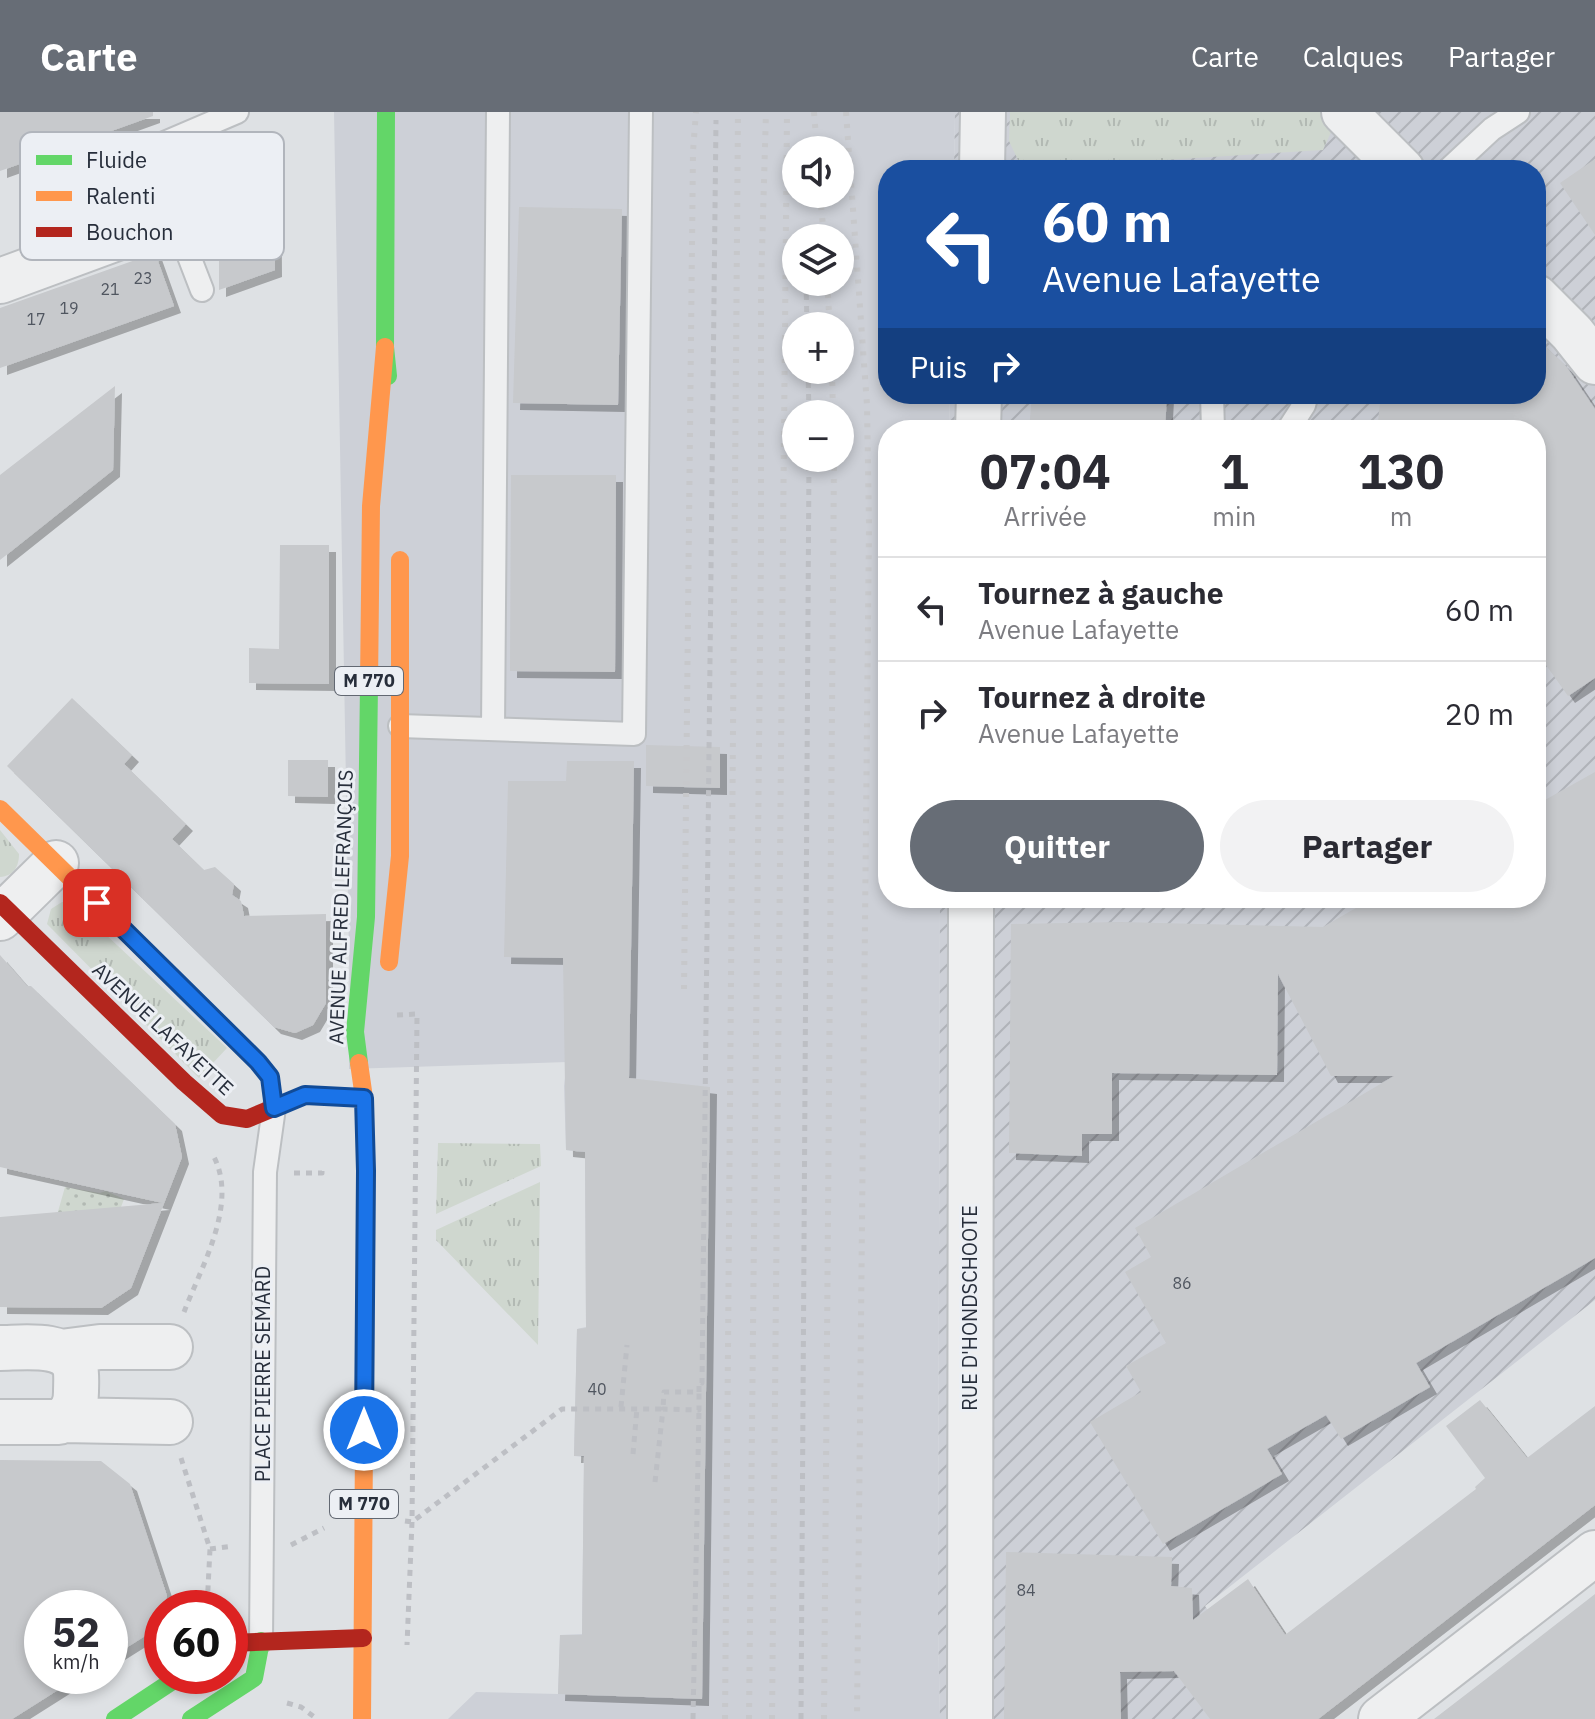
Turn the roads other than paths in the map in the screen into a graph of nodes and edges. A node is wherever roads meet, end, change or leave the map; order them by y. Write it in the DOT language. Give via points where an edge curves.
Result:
graph roads {
  1 [pos="237,112"];
  2 [pos="386,112"];
  3 [pos="498,112"];
  4 [pos="641,112"];
  5 [pos="983,112"];
  6 [pos="1344,112"];
  7 [pos="1518,112"];
  8 [pos="190,132"];
  9 [pos="982,160"];
  10 [pos="1392,160"];
  11 [pos="1459,160"];
  12 [pos="57,260"];
  13 [pos="190,260"];
  14 [pos="0,281"];
  15 [pos="202,290"];
  16 [pos="1546,307"];
  17 [pos="385,347"];
  18 [pos="1595,362"];
  19 [pos="395,450"];
  20 [pos="399,545"];
  21 [pos="400,726"];
  22 [pos="493,729"];
  23 [pos="0,809"];
  24 [pos="56,863"];
  25 [pos="971,908"];
  26 [pos="3,911"];
  27 [pos="386,985"];
  28 [pos="377,1043"];
  29 [pos="364,1098"];
  30 [pos="274,1108"];
  31 [pos="170,1347"];
  32 [pos="0,1348"];
  33 [pos="61,1352"];
  34 [pos="63,1420"];
  35 [pos="0,1422"];
  36 [pos="170,1422"];
  37 [pos="1595,1553"];
  38 [pos="363,1638"];
  39 [pos="261,1641"];
  40 [pos="248,1642"];
  41 [pos="153,1694"];
  42 [pos="115,1719"];
  43 [pos="191,1719"];
  44 [pos="362,1719"];
  45 [pos="970,1719"];
  46 [pos="1381,1719"];
  1 -- 8 [label="lane"];
  2 -- 17 [label="main road, AVENUE ALFRED LEFRANÇOIS / M 770"];
  3 -- 22 [label="lane"];
  4 -- 22 [label="lane" via="634,734"];
  5 -- 9 [label="street"];
  6 -- 10 [label="street"];
  7 -- 11 [label="lane"];
  12 -- 14 [label="street"];
  13 -- 15 [label="lane"];
  16 -- 18 [label="street"];
  17 -- 19 [label="main road, AVENUE ALFRED LEFRANÇOIS / M 770"];
  17 -- 29 [label="main road, AVENUE ALFRED LEFRANÇOIS / M 770" via="371,506 366,917 355,1032"];
  20 -- 21 [label="main road, M 770"];
  21 -- 22 [label="lane"];
  21 -- 27 [label="main road, M 770" via="400,856"];
  23 -- 24 [label="main road, AVENUE LAFAYETTE"];
  24 -- 26 [label="street"];
  24 -- 30 [label="main road, AVENUE LAFAYETTE" via="258,1062 270,1077"];
  25 -- 45 [label="street, RUE D'HONDSCHOOTE"];
  26 -- 30 [label="main road, AVENUE LAFAYETTE" via="215,1110 247,1119"];
  28 -- 29 [label="main road, AVENUE ALFRED LEFRANÇOIS / M 770"];
  29 -- 30 [label="main road, AVENUE LAFAYETTE" via="305,1095"];
  29 -- 38 [label="main road, M 770"];
  30 -- 39 [label="lane, PLACE PIERRE SEMARD" via="265,1172"];
  31 -- 33 [label="street"];
  32 -- 33 [label="street"];
  33 -- 34 [label="street" via="76,1372 75,1404"];
  34 -- 35 [label="street"];
  34 -- 36 [label="street"];
  37 -- 46 [label="street"];
  38 -- 39 [label="main road"];
  38 -- 44 [label="main road, M 770"];
  39 -- 40 [label="main road"];
  39 -- 43 [label="main road" via="254,1678"];
  41 -- 42 [label="main road"];
}
